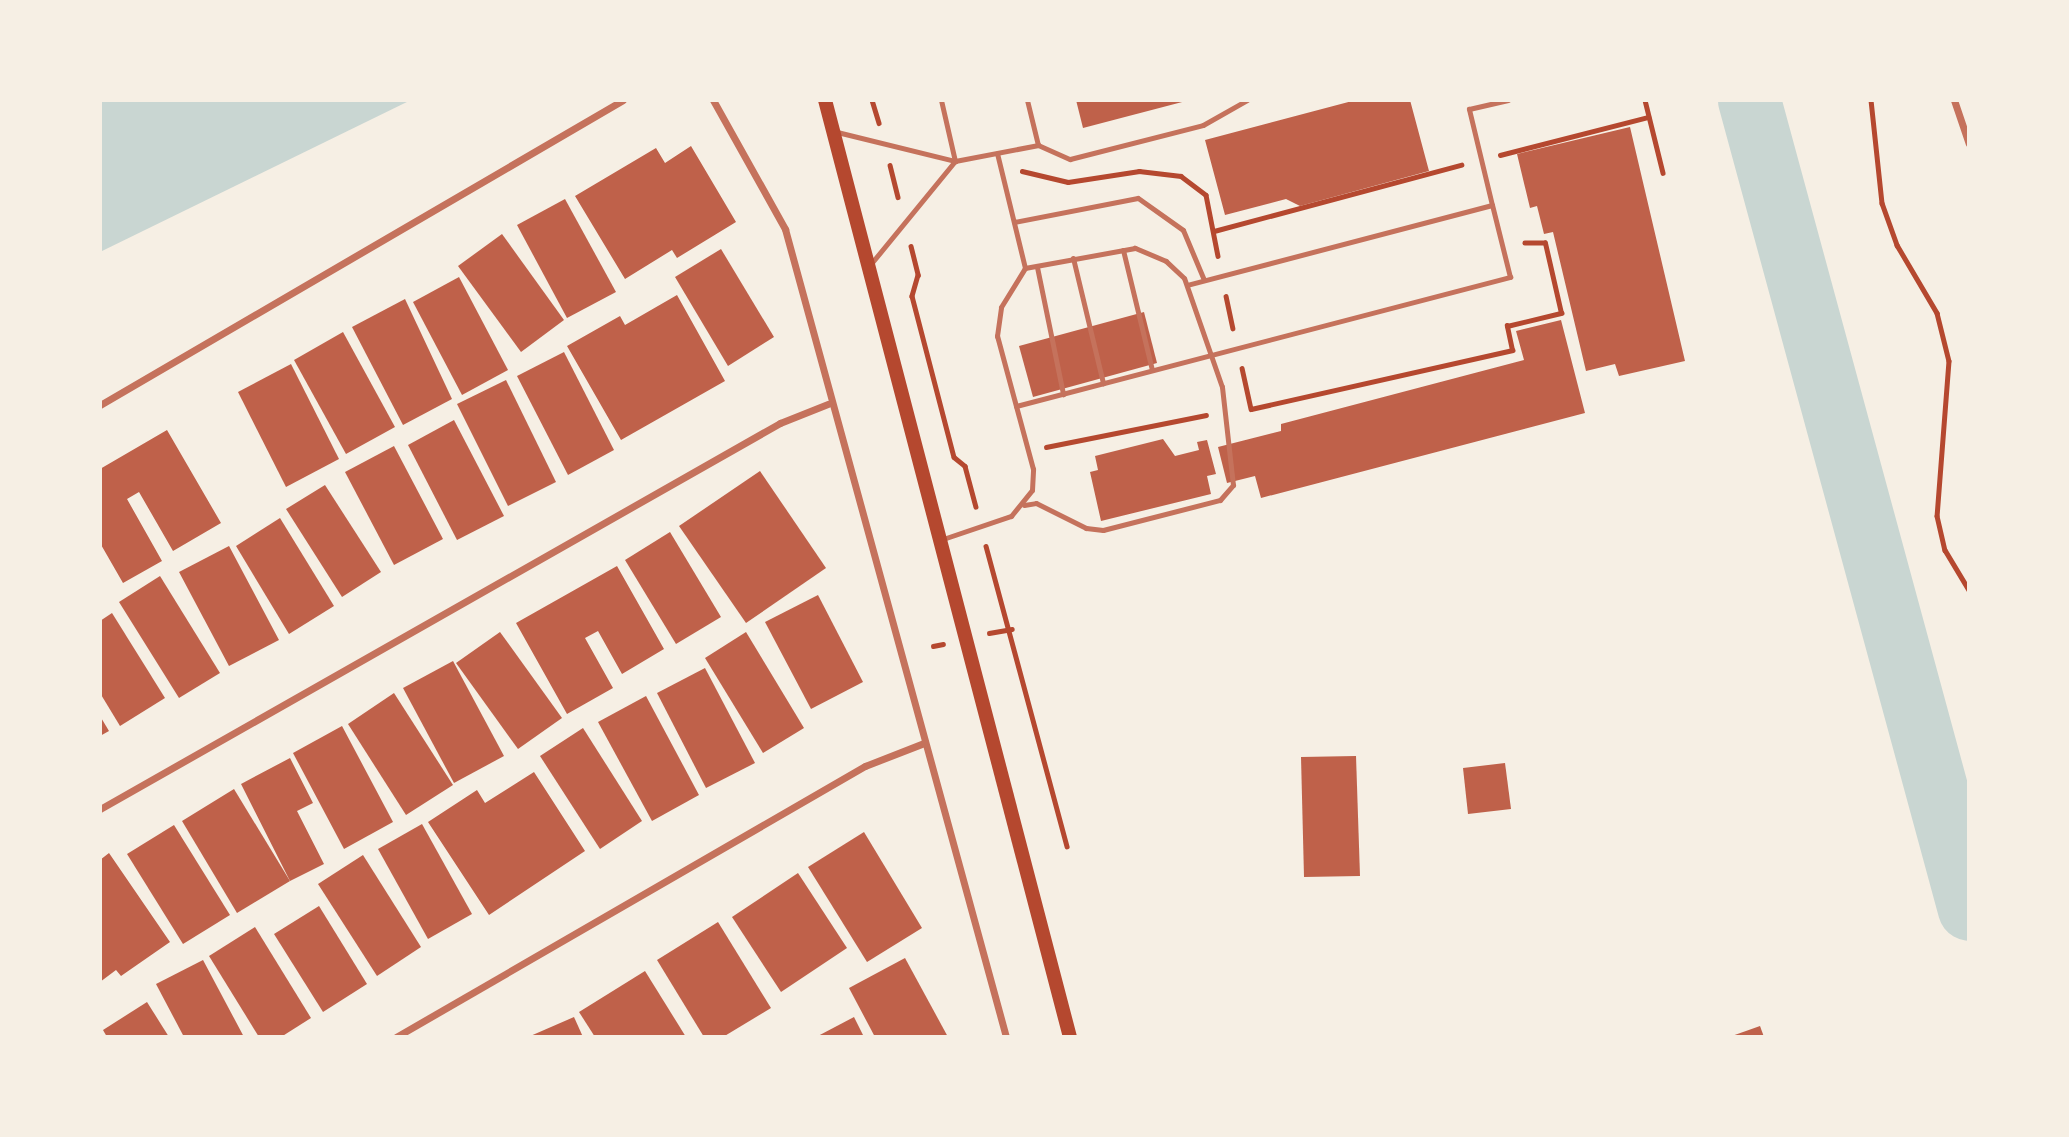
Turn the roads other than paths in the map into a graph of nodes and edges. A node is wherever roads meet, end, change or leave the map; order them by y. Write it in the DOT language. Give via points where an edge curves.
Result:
graph roads {
  1 [pos="623,100"];
  2 [pos="713,100"];
  3 [pos="825,100"];
  4 [pos="941,100"];
  5 [pos="1027,100"];
  6 [pos="1247,100"];
  7 [pos="1508,100"];
  8 [pos="1954,100"];
  9 [pos="834,131"];
  10 [pos="1969,144"];
  11 [pos="1038,145"];
  12 [pos="998,153"];
  13 [pos="955,162"];
  14 [pos="1492,205"];
  15 [pos="1014,222"];
  16 [pos="1123,250"];
  17 [pos="1073,258"];
  18 [pos="868,267"];
  19 [pos="1037,267"];
  20 [pos="1025,268"];
  21 [pos="1204,280"];
  22 [pos="1187,285"];
  23 [pos="1207,356"];
  24 [pos="1152,370"];
  25 [pos="1103,383"];
  26 [pos="1063,394"];
  27 [pos="828,404"];
  28 [pos="100,405"];
  29 [pos="1016,406"];
  30 [pos="1024,505"];
  31 [pos="939,540"];
  32 [pos="924,743"];
  33 [pos="100,809"];
  34 [pos="396,1037"];
  35 [pos="1006,1037"];
  36 [pos="1070,1037"];
  1 -- 28 [label="street"];
  2 -- 27 [label="street" via="785,229"];
  3 -- 9 [label="main road"];
  4 -- 13 [label="lane"];
  5 -- 11 [label="lane"];
  6 -- 11 [label="lane" via="1203,125 1070,159"];
  7 -- 14 [label="lane" via="1469,109"];
  8 -- 10 [label="street"];
  9 -- 13 [label="lane"];
  9 -- 18 [label="main road"];
  11 -- 12 [label="lane"];
  12 -- 13 [label="lane"];
  12 -- 15 [label="lane"];
  13 -- 18 [label="lane"];
  14 -- 21 [label="lane"];
  14 -- 23 [label="lane" via="1510,276"];
  15 -- 20 [label="lane"];
  15 -- 21 [label="lane" via="1138,198 1183,230"];
  16 -- 17 [label="lane"];
  16 -- 22 [label="lane" via="1135,248 1166,261"];
  16 -- 24 [label="lane"];
  17 -- 19 [label="lane"];
  17 -- 25 [label="lane"];
  18 -- 31 [label="main road"];
  19 -- 20 [label="lane"];
  19 -- 26 [label="lane"];
  20 -- 29 [label="lane" via="997,322"];
  21 -- 22 [label="lane"];
  22 -- 23 [label="lane"];
  23 -- 24 [label="lane"];
  23 -- 30 [label="lane" via="1222,387 1233,485 1220,500 1103,530 1086,528 1036,503"];
  24 -- 25 [label="lane"];
  25 -- 26 [label="lane"];
  26 -- 29 [label="lane"];
  27 -- 32 [label="street"];
  27 -- 33 [label="street" via="780,422"];
  29 -- 30 [label="lane" via="1028,450 1032,490"];
  30 -- 31 [label="lane" via="981,527"];
  31 -- 36 [label="main road"];
  32 -- 34 [label="street" via="865,766"];
  32 -- 35 [label="street"];
}
